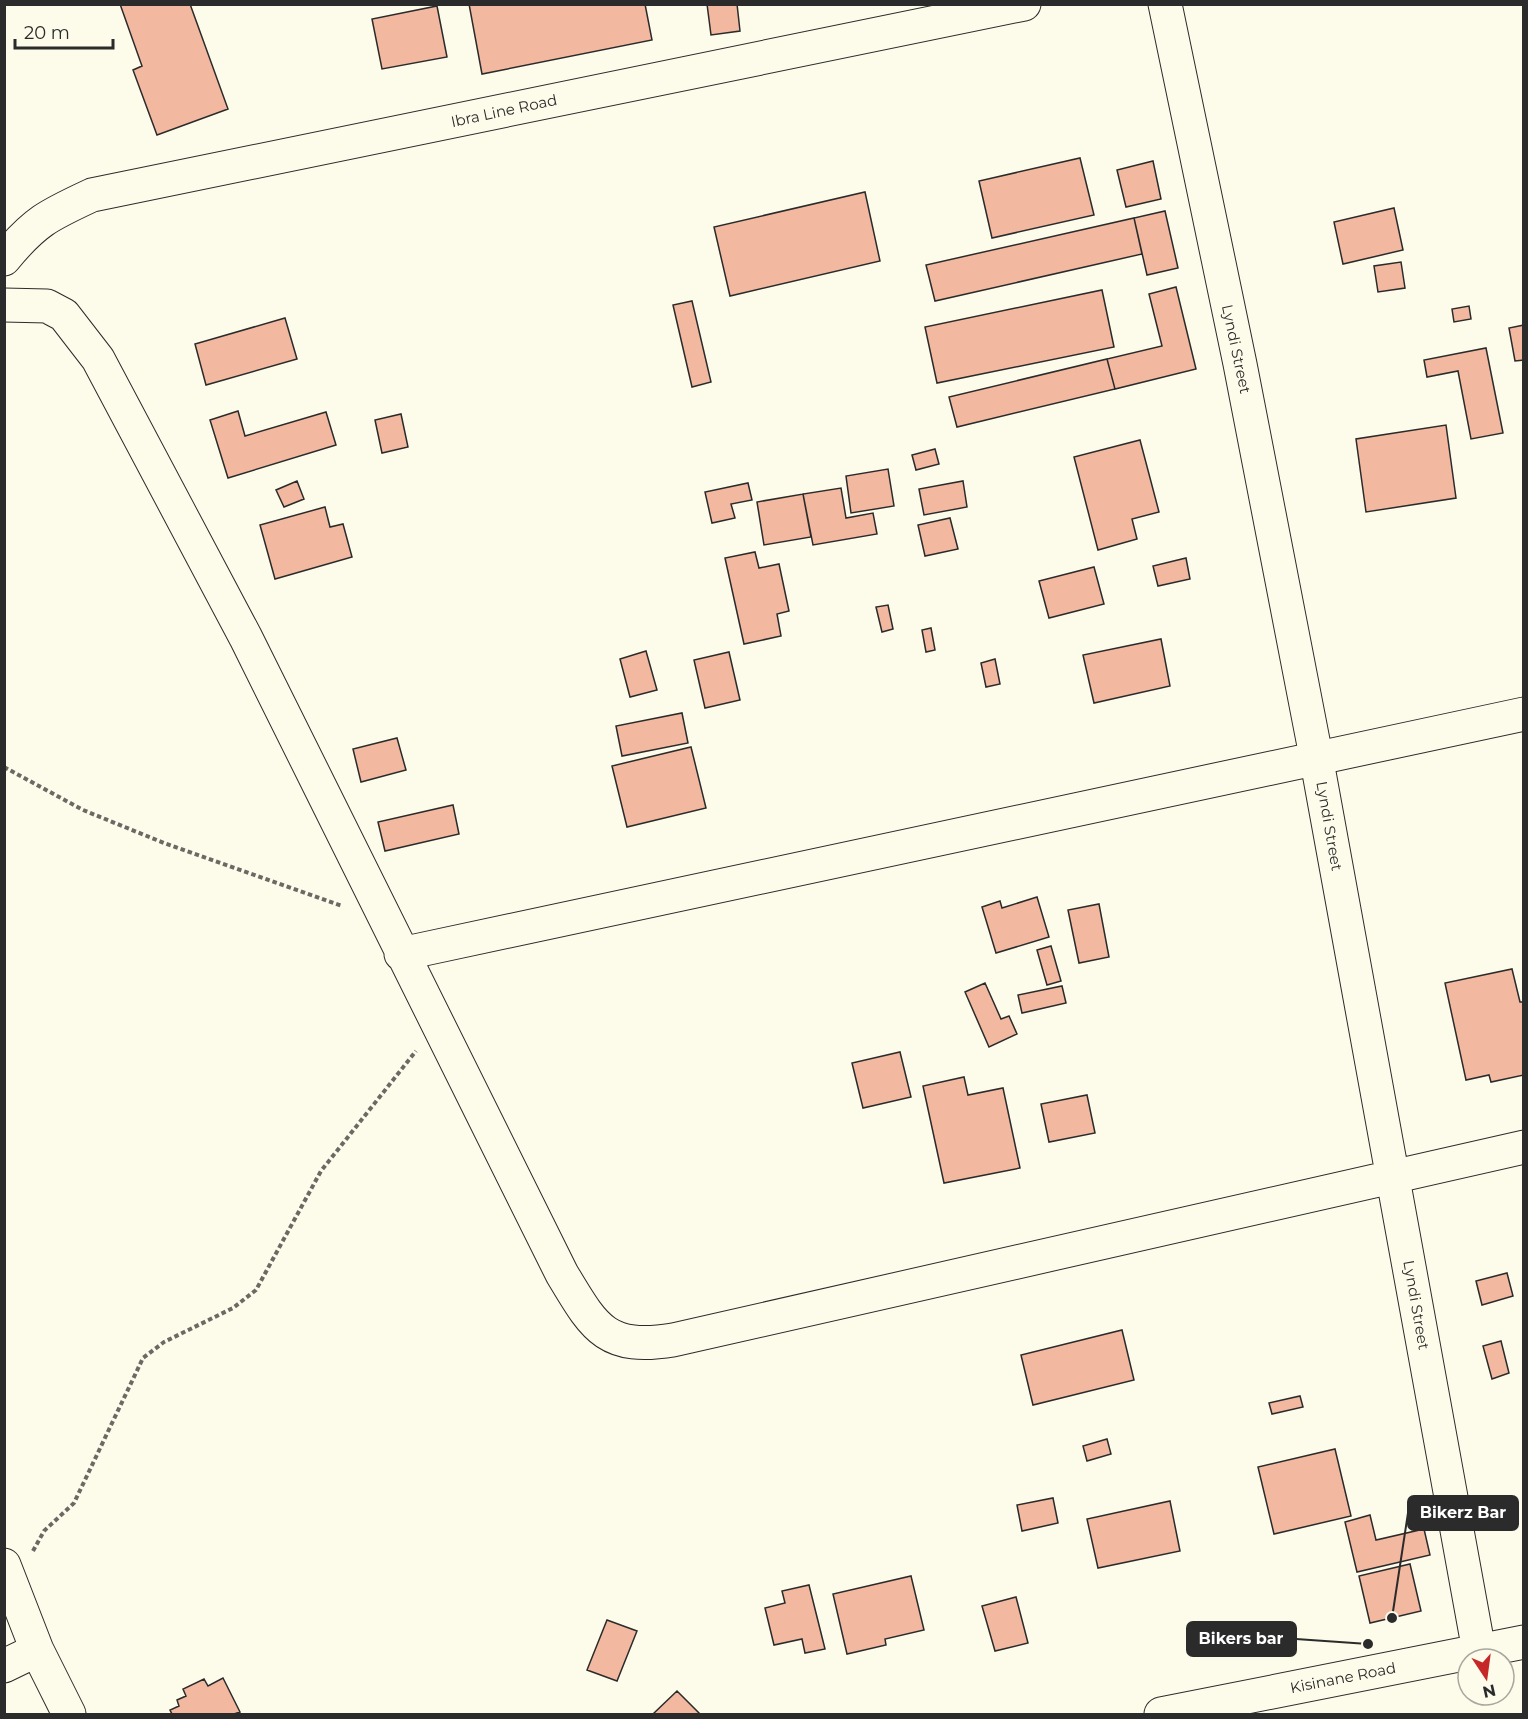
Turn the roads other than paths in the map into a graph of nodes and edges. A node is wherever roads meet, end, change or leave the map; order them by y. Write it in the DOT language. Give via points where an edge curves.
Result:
graph roads {
  1 [pos="1024,4"];
  2 [pos="1165,4"];
  3 [pos="4,259"];
  4 [pos="4,305"];
  5 [pos="1524,714"];
  6 [pos="1316,756"];
  7 [pos="401,954"];
  8 [pos="1524,1147"];
  9 [pos="1392,1176"];
  10 [pos="8,1576"];
  11 [pos="1524,1642"];
  12 [pos="1478,1647"];
  13 [pos="1499,1647"];
  14 [pos="37,1650"];
  15 [pos="1456,1656"];
  16 [pos="4,1666"];
  17 [pos="69,1714"];
  18 [pos="1161,1714"];
  1 -- 3 [label="street, Ibra Line Road" via="92,195 46,217 24,234"];
  2 -- 6 [label="street, Lyndi Street"];
  4 -- 7 [label="street" via="47,306 64,315 98,359 246,638"];
  5 -- 6 [label="street"];
  6 -- 7 [label="street"];
  6 -- 9 [label="street, Lyndi Street"];
  7 -- 9 [label="street" via="562,1274 604,1334 627,1342 673,1340"];
  8 -- 9 [label="street"];
  9 -- 12 [label="street, Lyndi Street"];
  10 -- 14 [label="street"];
  11 -- 13 [label="street, Kisinane Road"];
  14 -- 16 [label="street"];
  14 -- 17 [label="street"];
  15 -- 18 [label="street, Kisinane Road"];
}
